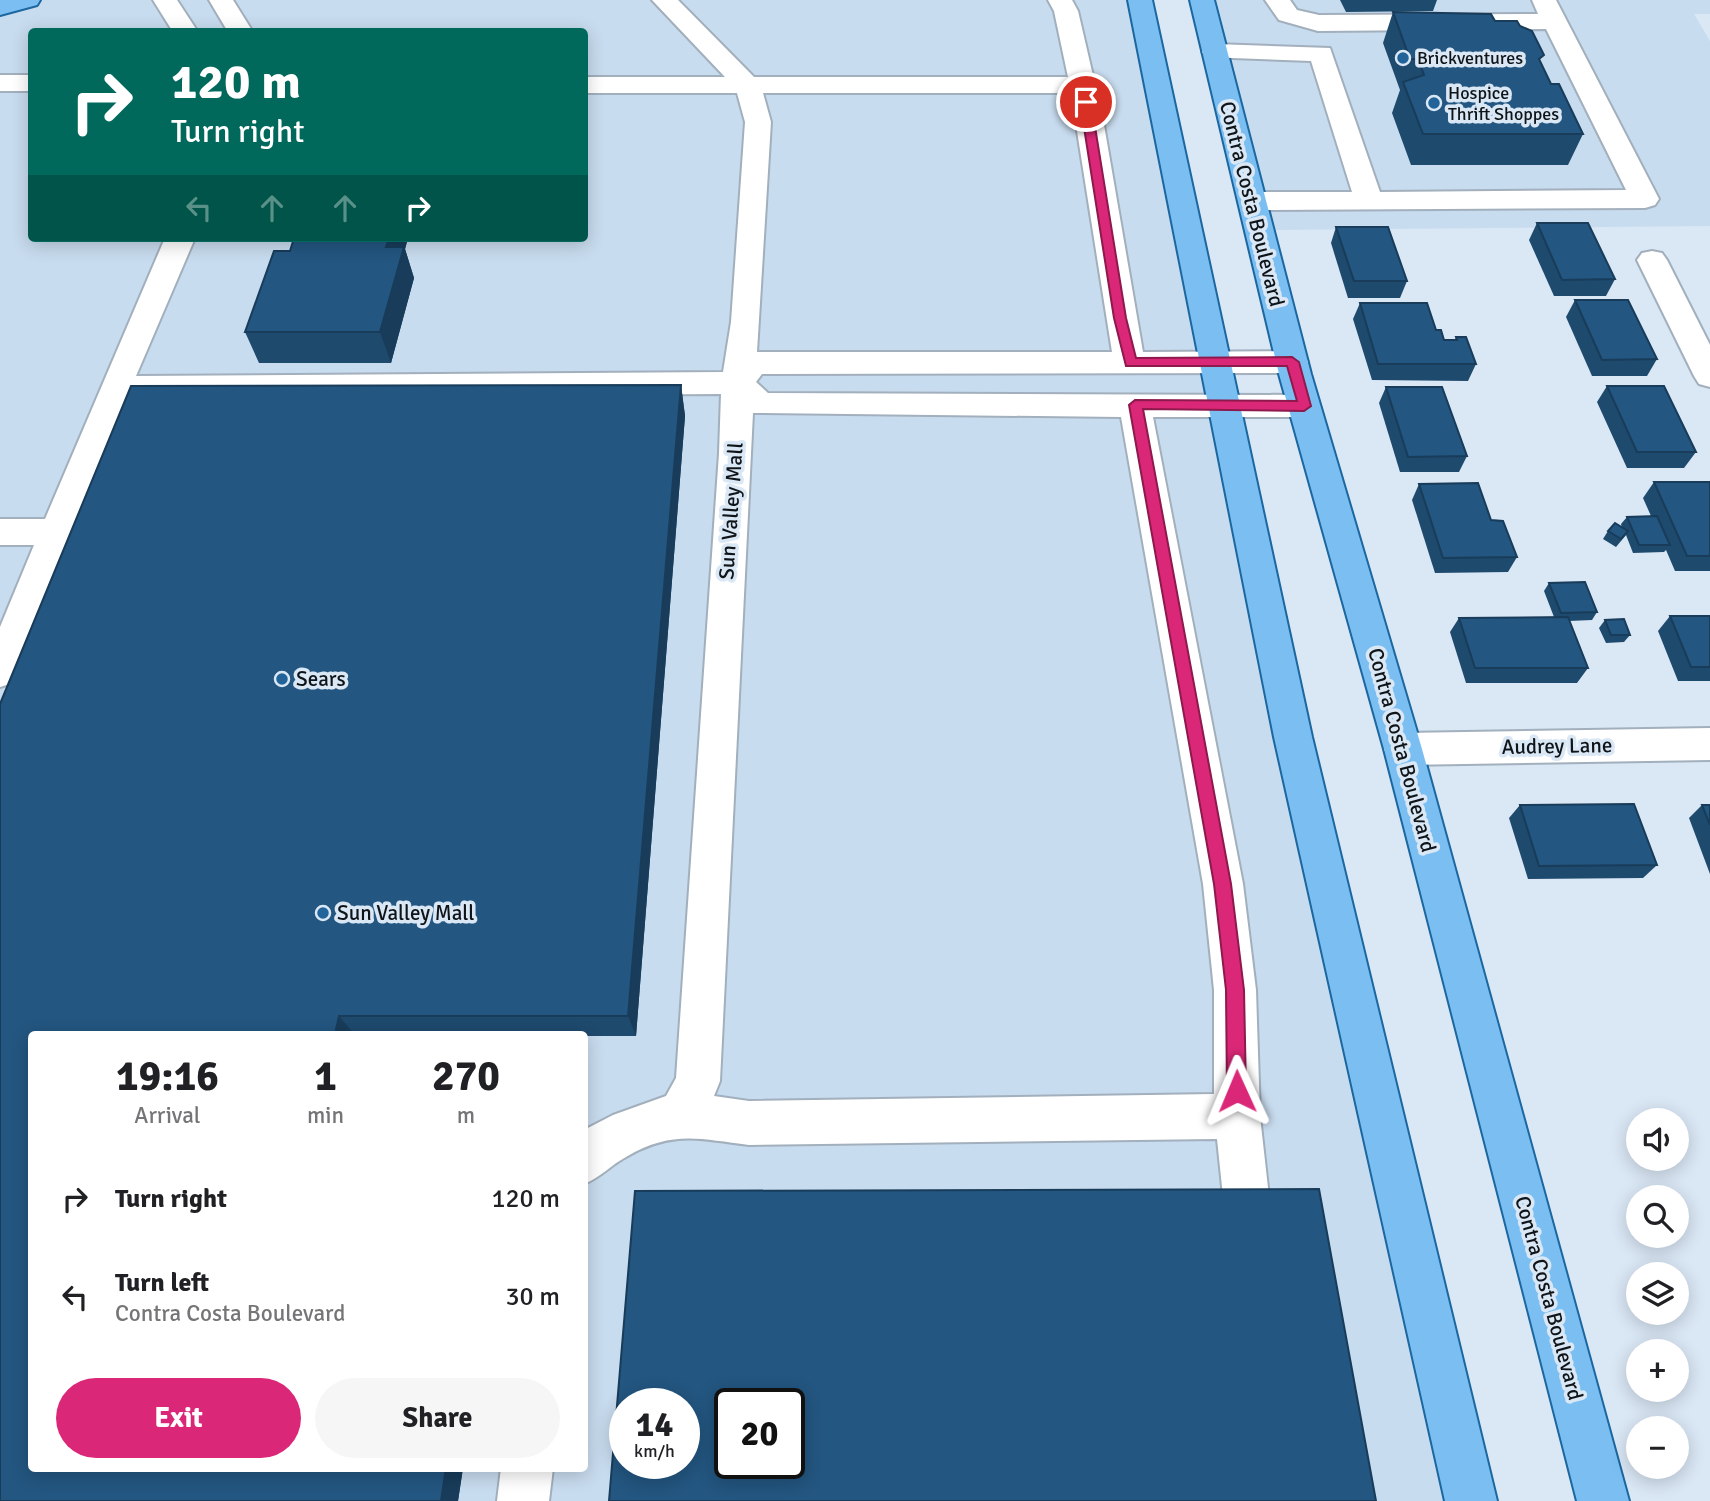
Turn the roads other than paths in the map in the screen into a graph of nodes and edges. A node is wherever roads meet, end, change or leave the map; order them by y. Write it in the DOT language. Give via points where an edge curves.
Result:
graph roads {
  1 [pos="28,0"];
  2 [pos="165,0"];
  3 [pos="221,0"];
  4 [pos="664,0"];
  5 [pos="1060,0"];
  6 [pos="1140,0"];
  7 [pos="1202,0"];
  8 [pos="1277,0"];
  9 [pos="0,8"];
  10 [pos="1549,11"];
  11 [pos="183,28"];
  12 [pos="238,28"];
  13 [pos="1214,52"];
  14 [pos="0,83"];
  15 [pos="28,83"];
  16 [pos="588,85"];
  17 [pos="1082,85"];
  18 [pos="748,86"];
  19 [pos="1368,199"];
  20 [pos="1252,201"];
  21 [pos="178,242"];
  22 [pos="1652,260"];
  23 [pos="1292,362"];
  24 [pos="1130,363"];
  25 [pos="1215,363"];
  26 [pos="1710,376"];
  27 [pos="737,383"];
  28 [pos="115,387"];
  29 [pos="1135,405"];
  30 [pos="1225,405"];
  31 [pos="1304,406"];
  32 [pos="0,532"];
  33 [pos="57,533"];
  34 [pos="0,671"];
  35 [pos="1710,744"];
  36 [pos="1403,749"];
  37 [pos="681,1114"];
  38 [pos="1237,1116"];
  39 [pos="588,1156"];
  40 [pos="1247,1206"];
  41 [pos="527,1472"];
  42 [pos="523,1501"];
  43 [pos="1471,1501"];
  44 [pos="1603,1501"];
  1 -- 9 [label="main road"];
  2 -- 11 [label="street"];
  3 -- 12 [label="street"];
  4 -- 18 [label="street"];
  5 -- 17 [label="street"];
  6 -- 25 [label="main road"];
  7 -- 13 [label="main road, Contra Costa Boulevard"];
  8 -- 10 [label="street" via="1288,15 1318,23"];
  10 -- 19 [label="street" via="1645,199"];
  13 -- 19 [label="street" via="1321,53"];
  13 -- 20 [label="main road, Contra Costa Boulevard"];
  14 -- 15 [label="street"];
  16 -- 18 [label="street"];
  17 -- 18 [label="street"];
  17 -- 24 [label="street"];
  18 -- 27 [label="street, Sun Valley Mall" via="758,121 745,335"];
  19 -- 20 [label="street"];
  20 -- 23 [label="main road, Contra Costa Boulevard"];
  21 -- 28 [label="street"];
  22 -- 26 [label="street"];
  23 -- 25 [label="street"];
  23 -- 31 [label="main road, Contra Costa Boulevard"];
  24 -- 25 [label="street"];
  24 -- 27 [label="street" via="754,363"];
  25 -- 30 [label="main road"];
  27 -- 28 [label="street"];
  27 -- 29 [label="street" via="760,404"];
  27 -- 37 [label="street, Sun Valley Mall" via="698,1081"];
  28 -- 33 [label="street"];
  29 -- 30 [label="street"];
  29 -- 38 [label="street" via="1223,884 1235,990"];
  30 -- 31 [label="street"];
  30 -- 43 [label="main road" via="1293,737"];
  31 -- 36 [label="main road, Contra Costa Boulevard"];
  32 -- 33 [label="street"];
  33 -- 34 [label="street"];
  35 -- 36 [label="street, Audrey Lane"];
  36 -- 44 [label="main road, Contra Costa Boulevard"];
  37 -- 38 [label="street" via="749,1123"];
  37 -- 39 [label="street" via="636,1128"];
  38 -- 40 [label="street"];
  41 -- 42 [label="street"];
}
